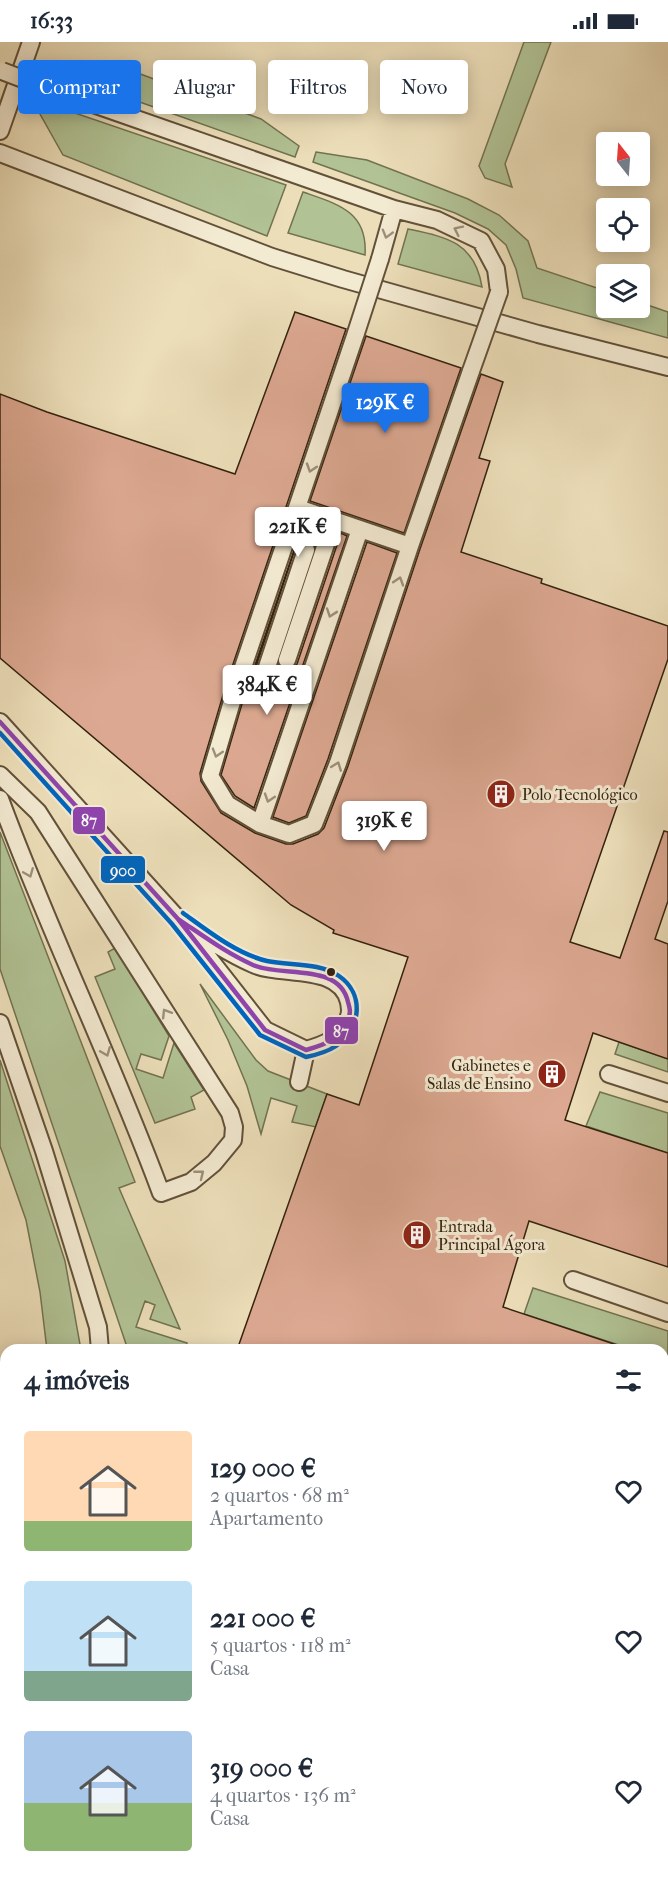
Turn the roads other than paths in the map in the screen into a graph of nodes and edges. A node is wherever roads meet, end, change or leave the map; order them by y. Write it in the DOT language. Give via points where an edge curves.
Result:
graph roads {
  1 [pos="31,42"];
  2 [pos="1,71"];
  3 [pos="0,131"];
  4 [pos="0,153"];
  5 [pos="394,209"];
  6 [pos="668,367"];
  7 [pos="298,508"];
  8 [pos="334,520"];
  9 [pos="360,529"];
  10 [pos="410,546"];
  11 [pos="306,550"];
  12 [pos="287,660"];
  13 [pos="236,688"];
  14 [pos="0,722"];
  15 [pos="0,775"];
  16 [pos="0,799"];
  17 [pos="260,824"];
  18 [pos="178,920"];
  19 [pos="0,1023"];
  20 [pos="306,1050"];
  21 [pos="609,1074"];
  22 [pos="300,1082"];
  23 [pos="668,1093"];
  24 [pos="573,1280"];
  25 [pos="668,1313"];
  26 [pos="99,1344"];
  1 -- 3 [label="lane"];
  2 -- 5 [label="lane, bridge"];
  4 -- 6 [label="lane" via="282,260"];
  5 -- 7 [label="lane, one-way, bridge"];
  10 -- 5 [label="lane, one-way, bridge" via="499,292 496,269 481,242 437,220"];
  7 -- 8 [label="lane"];
  7 -- 13 [label="lane"];
  8 -- 9 [label="lane"];
  8 -- 12 [label="lane"];
  9 -- 10 [label="lane"];
  9 -- 17 [label="lane, one-way"];
  17 -- 10 [label="lane, one-way" via="289,834 314,824"];
  11 -- 13 [label="lane" via="262,682"];
  13 -- 17 [label="lane, one-way" via="210,776 226,804"];
  14 -- 18 [label="lane"];
  16 -- 15 [label="lane, one-way" via="161,1193 191,1182 233,1140 230,1113 38,812"];
  18 -- 20 [label="lane" via="265,1030"];
  18 -- 20 [label="lane" via="255,966 332,978 346,992 351,1013 342,1033"];
  19 -- 26 [label="lane" via="48,1162 98,1327"];
  20 -- 22 [label="lane"];
  21 -- 23 [label="lane"];
  24 -- 25 [label="lane"];
}
